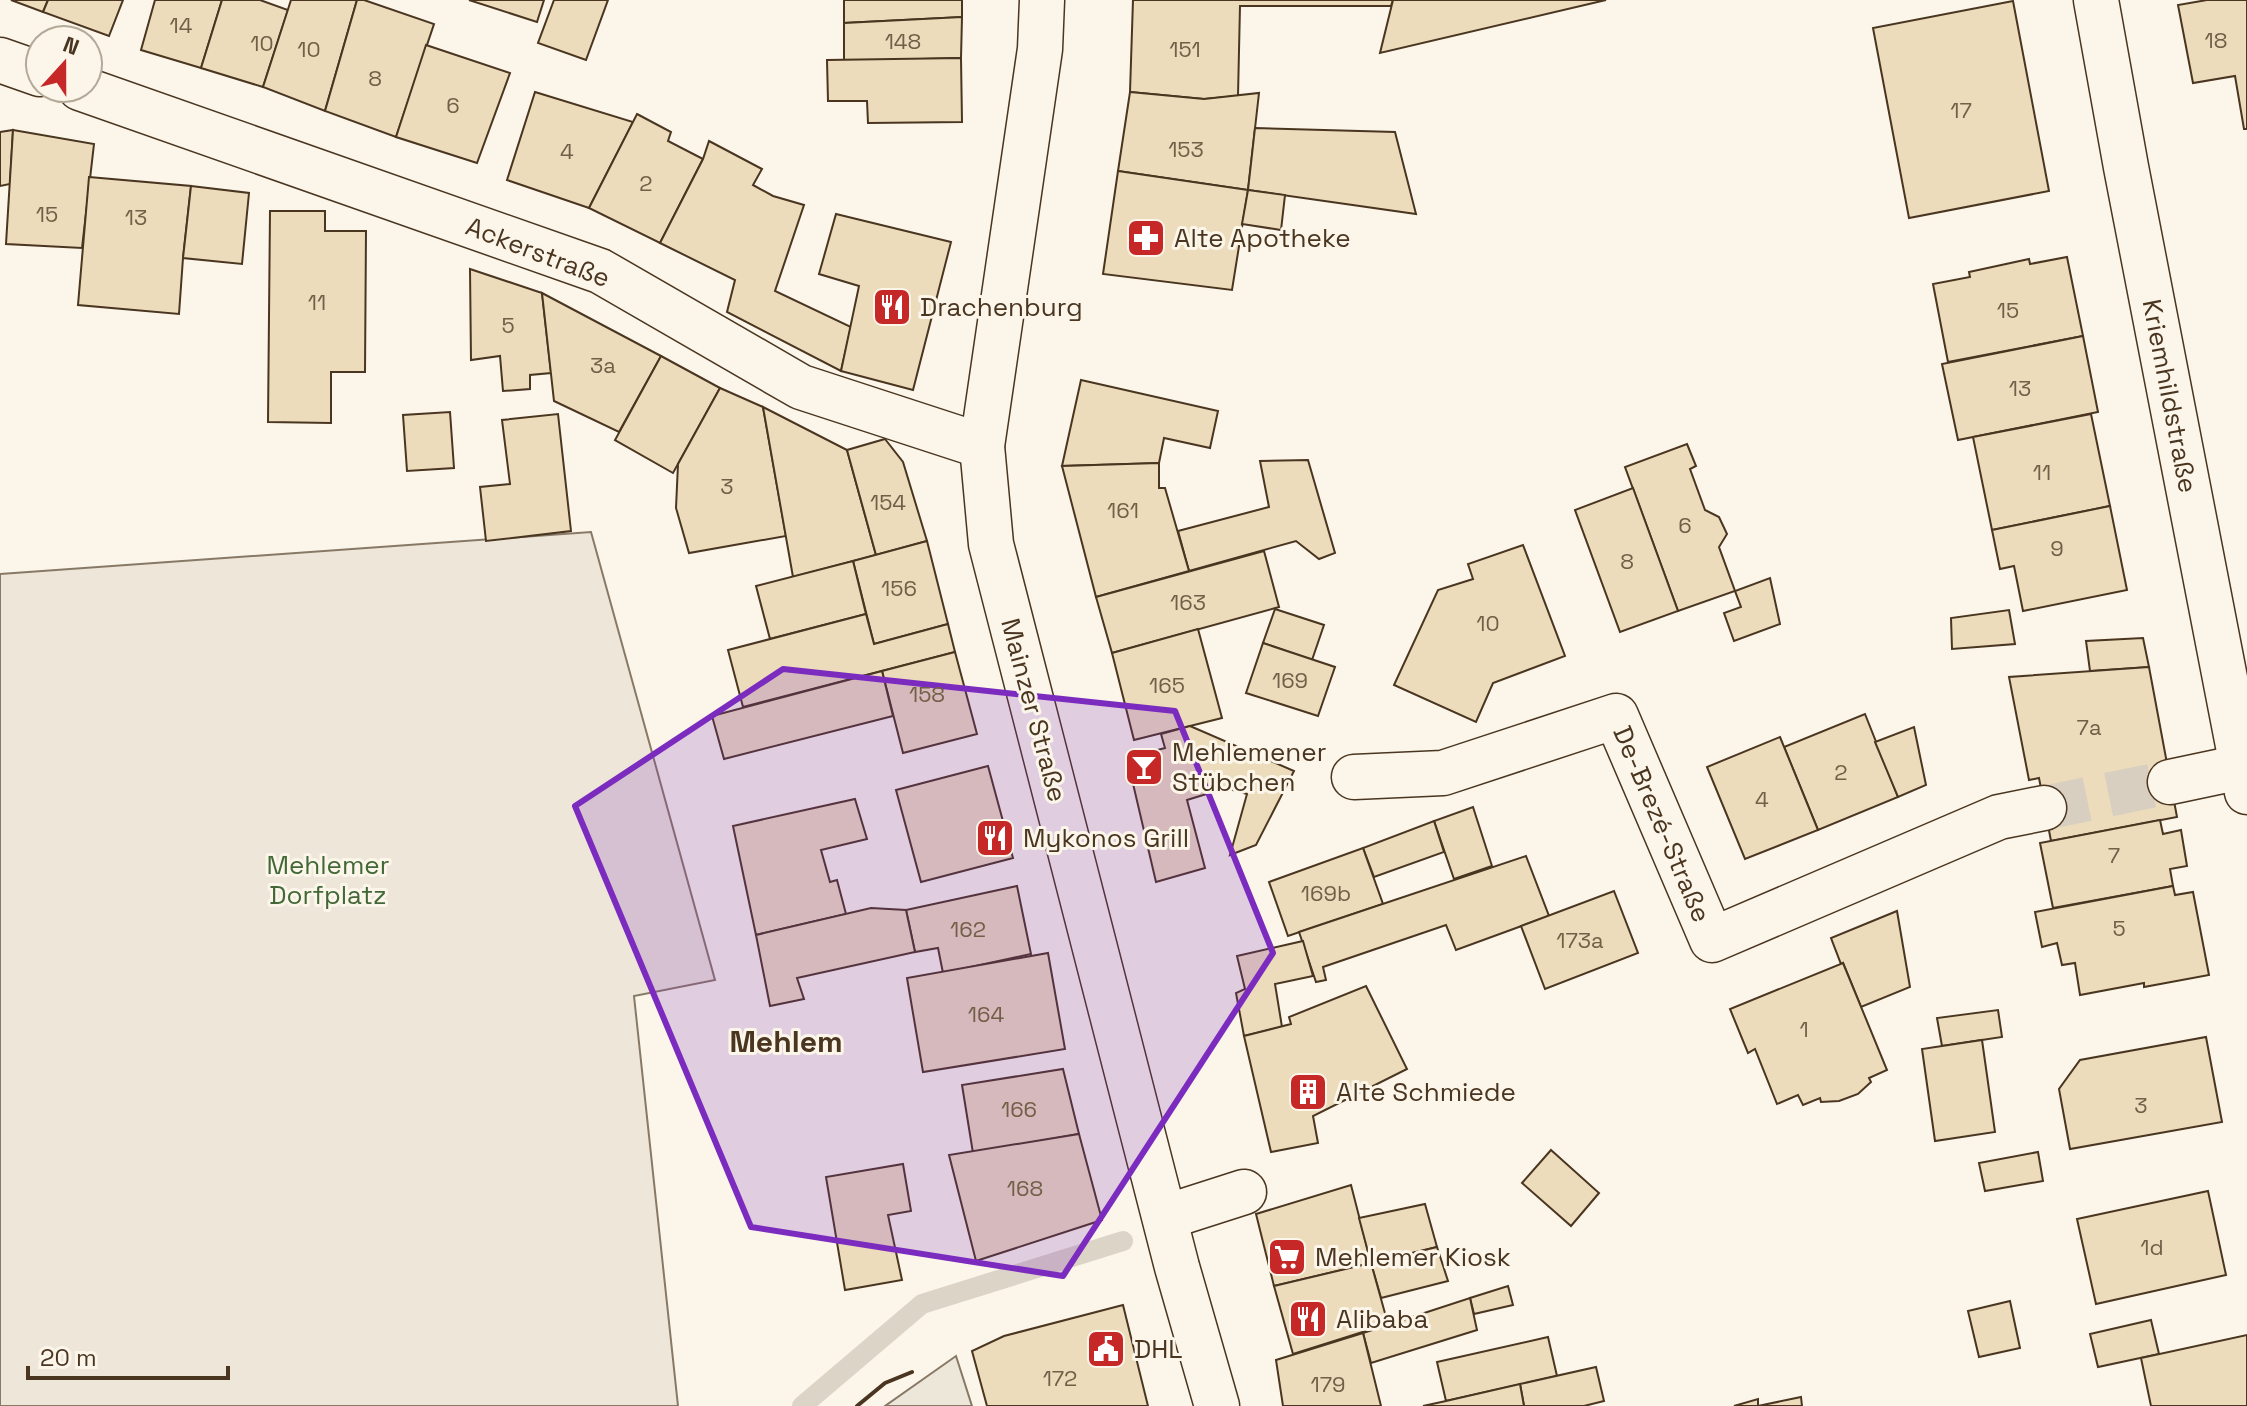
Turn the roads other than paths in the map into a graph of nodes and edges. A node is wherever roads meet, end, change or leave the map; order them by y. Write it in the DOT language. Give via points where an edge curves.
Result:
graph roads {
  1 [pos="1042,0"];
  2 [pos="2096,0"];
  3 [pos="0,60"];
  4 [pos="24,68"];
  5 [pos="104,96"];
  6 [pos="982,446"];
  7 [pos="1354,777"];
  8 [pos="2244,780"];
  9 [pos="2170,782"];
  10 [pos="2044,808"];
  11 [pos="1244,1192"];
  12 [pos="1166,1217"];
  13 [pos="1217,1406"];
  1 -- 6 [label="street, Mainzer Straße" via="1040,49"];
  2 -- 8 [label="street, Kriemhildstraße"];
  3 -- 4 [label="street"];
  5 -- 6 [label="street, Ackerstraße" via="600,271 801,387"];
  6 -- 12 [label="street, Mainzer Straße" via="991,544"];
  7 -- 10 [label="street, De-Brezé-Straße" via="1443,773 1616,716 1712,940 1999,817"];
  8 -- 9 [label="street"];
  11 -- 12 [label="street"];
  12 -- 13 [label="street, Mainzer Straße"];
}
